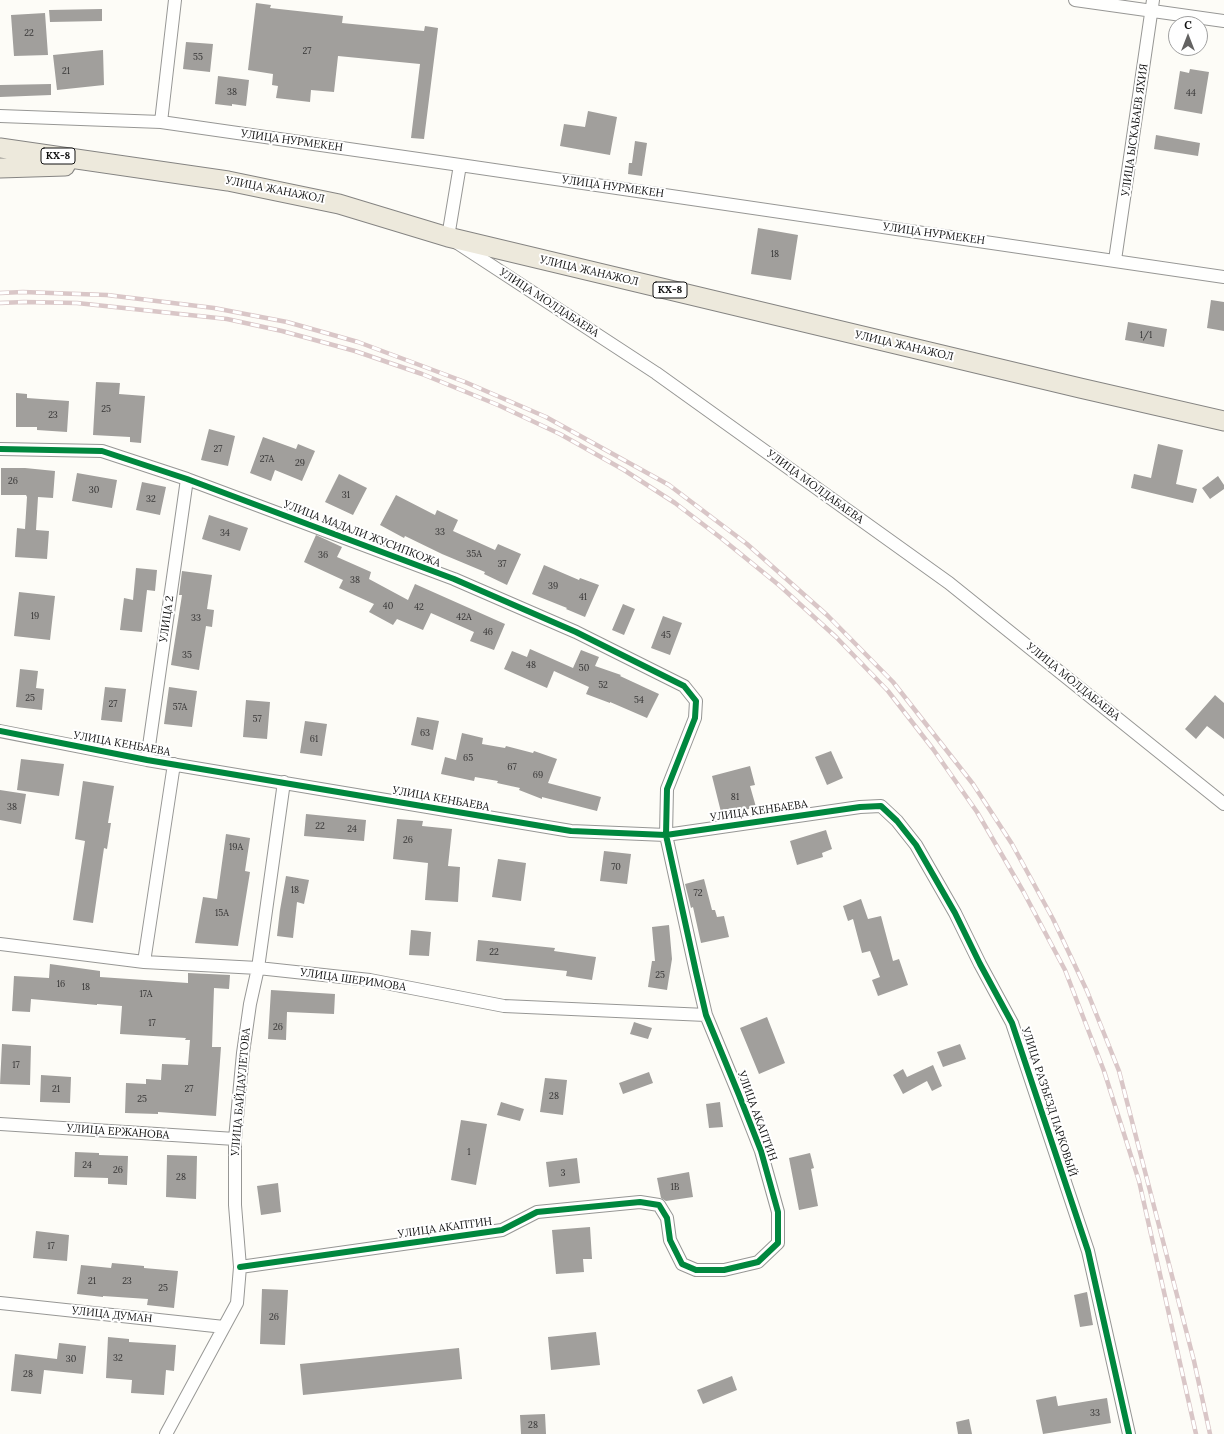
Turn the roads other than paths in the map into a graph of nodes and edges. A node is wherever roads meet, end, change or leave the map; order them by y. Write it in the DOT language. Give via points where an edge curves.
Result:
graph roads {
  1 [pos="175,0"];
  2 [pos="1075,0"];
  3 [pos="1153,6"];
  4 [pos="1224,22"];
  5 [pos="0,116"];
  6 [pos="161,122"];
  7 [pos="0,148"];
  8 [pos="116,165"];
  9 [pos="460,165"];
  10 [pos="0,168"];
  11 [pos="448,237"];
  12 [pos="1115,260"];
  13 [pos="1224,277"];
  14 [pos="1224,421"];
  15 [pos="0,449"];
  16 [pos="187,479"];
  17 [pos="696,701"];
  18 [pos="0,731"];
  19 [pos="147,760"];
  20 [pos="174,764"];
  21 [pos="284,782"];
  22 [pos="1224,804"];
  23 [pos="882,806"];
  24 [pos="666,835"];
  25 [pos="0,944"];
  26 [pos="144,962"];
  27 [pos="258,968"];
  28 [pos="706,1015"];
  29 [pos="0,1124"];
  30 [pos="235,1139"];
  31 [pos="240,1267"];
  32 [pos="0,1303"];
  33 [pos="224,1327"];
  34 [pos="166,1434"];
  35 [pos="1129,1434"];
  1 -- 6 [label="street"];
  2 -- 3 [label="street"];
  3 -- 4 [label="street"];
  3 -- 12 [label="street, УЛИЦА ЫСКАБАЕВ ЯХИЯ"];
  5 -- 6 [label="street, УЛИЦА НУРМЕКЕН"];
  6 -- 9 [label="street, УЛИЦА НУРМЕКЕН"];
  7 -- 8 [label="main road, КХ-8"];
  8 -- 10 [label="main road, КХ-8"];
  8 -- 11 [label="main road, УЛИЦА ЖАНАЖОЛ / КХ-8" via="228,180 340,204"];
  9 -- 11 [label="street"];
  9 -- 12 [label="street, УЛИЦА НУРМЕКЕН"];
  11 -- 14 [label="main road, УЛИЦА ЖАНАЖОЛ / КХ-8"];
  11 -- 22 [label="street, УЛИЦА МОЛДАБАЕВА" via="656,373 950,583"];
  12 -- 13 [label="street, УЛИЦА НУРМЕКЕН"];
  15 -- 16 [label="street, УЛИЦА МАДАЛИ ЖУСИПКОЖА" via="102,452"];
  16 -- 17 [label="street, УЛИЦА МАДАЛИ ЖУСИПКОЖА" via="454,579 576,632 684,686"];
  16 -- 19 [label="street, УЛИЦА 2"];
  17 -- 24 [label="street, УЛИЦА АКАПТИН" via="695,718 667,789"];
  18 -- 19 [label="street, УЛИЦА КЕНБАЕВА"];
  19 -- 20 [label="street, УЛИЦА КЕНБАЕВА"];
  20 -- 21 [label="street, УЛИЦА КЕНБАЕВА"];
  20 -- 26 [label="street"];
  21 -- 24 [label="street, УЛИЦА КЕНБАЕВА" via="571,831"];
  21 -- 27 [label="street, УЛИЦА БАЙДАУЛЕТОВА"];
  23 -- 24 [label="street, УЛИЦА КЕНБАЕВА"];
  23 -- 35 [label="street, УЛИЦА РАЗЪЕЗД ПАРКОВЫЙ" via="898,821 916,845 955,913 1012,1023 1088,1251"];
  24 -- 28 [label="street, УЛИЦА АКАПТИН"];
  25 -- 26 [label="street, УЛИЦА ШЕРИМОВА"];
  26 -- 27 [label="street, УЛИЦА ШЕРИМОВА"];
  27 -- 28 [label="street, УЛИЦА ШЕРИМОВА" via="370,980 504,1006"];
  27 -- 30 [label="street, УЛИЦА БАЙДАУЛЕТОВА" via="243,1053"];
  28 -- 31 [label="street, УЛИЦА АКАПТИН" via="761,1151 778,1212 778,1243 758,1262 724,1270 696,1270 682,1264 670,1240 667,1218 659,1205 640,1202 537,1212 502,1230"];
  29 -- 30 [label="street, УЛИЦА ЕРЖАНОВА"];
  30 -- 31 [label="street, УЛИЦА БАЙДАУЛЕТОВА" via="235,1205"];
  31 -- 33 [label="street, УЛИЦА БАЙДАУЛЕТОВА" via="237,1303"];
  32 -- 33 [label="street, УЛИЦА ДУМАН"];
  33 -- 34 [label="street, УЛИЦА БАЙДАУЛЕТОВА"];
}
